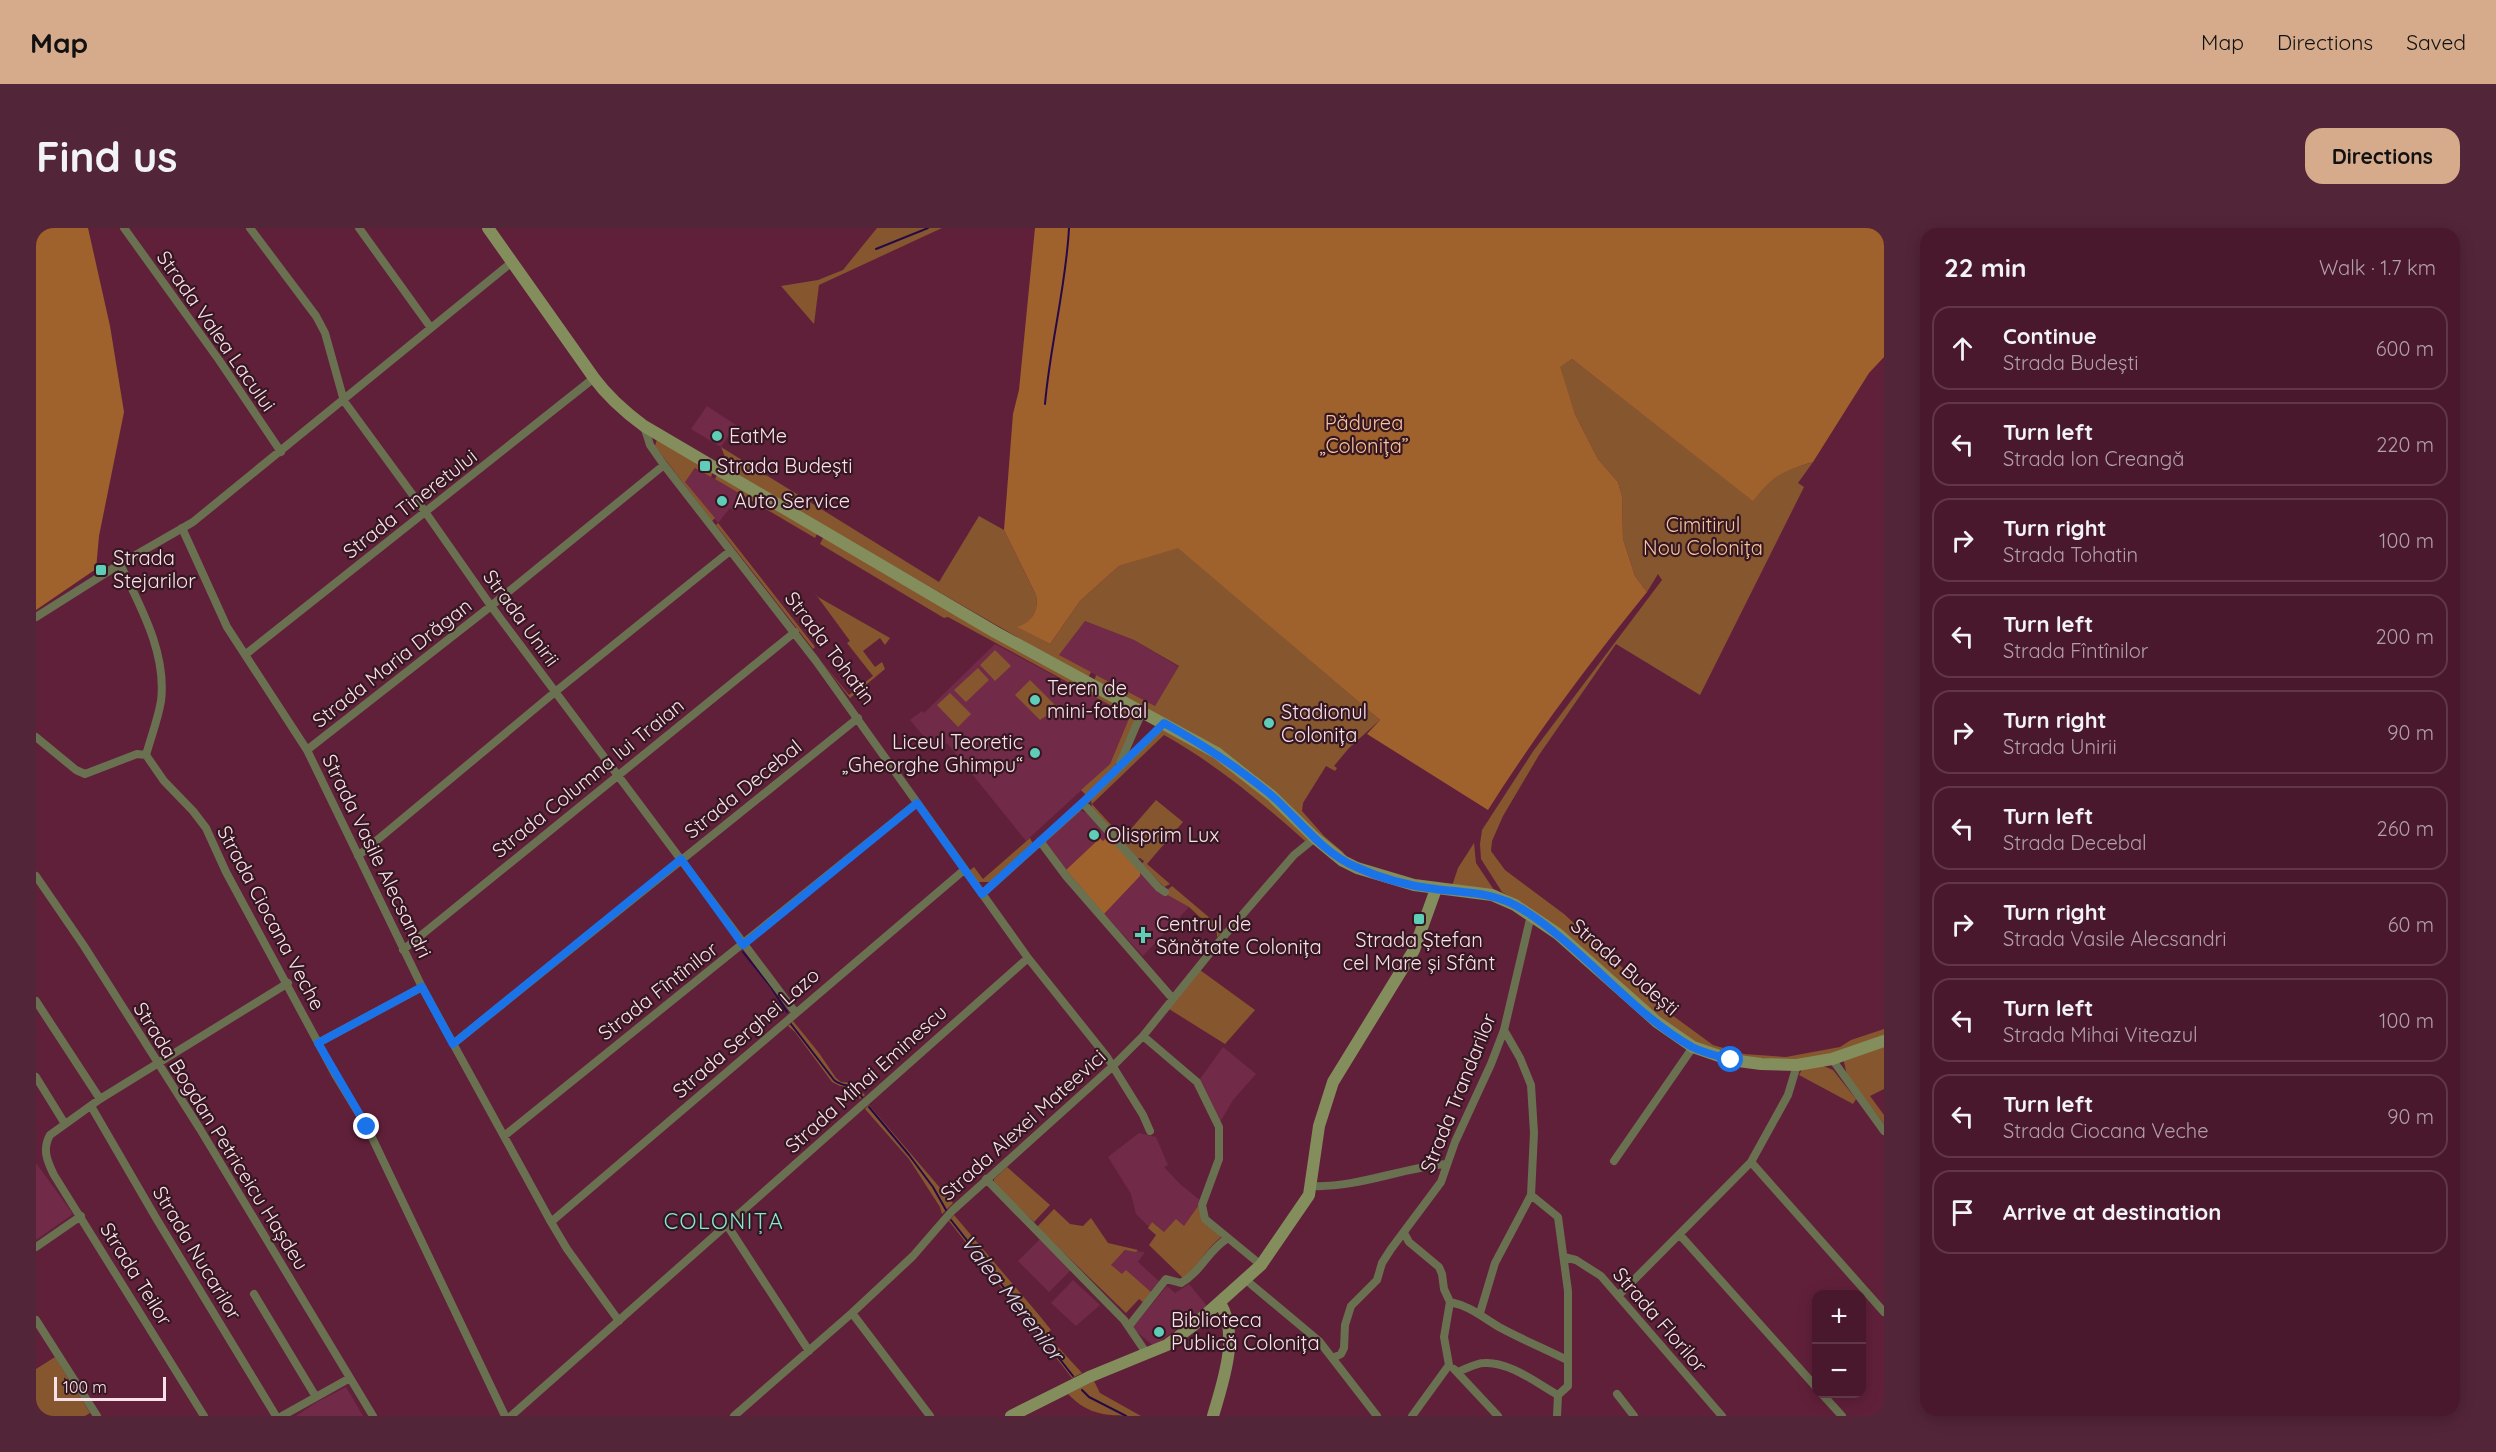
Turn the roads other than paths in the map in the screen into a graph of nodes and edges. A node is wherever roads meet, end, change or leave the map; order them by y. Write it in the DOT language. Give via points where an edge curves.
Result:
graph roads {
  1 [pos="124,228"];
  2 [pos="250,228"];
  3 [pos="358,228"];
  4 [pos="488,228"];
  5 [pos="512,262"];
  6 [pos="431,328"];
  7 [pos="594,378"];
  8 [pos="344,401"];
  9 [pos="644,426"];
  10 [pos="281,452"];
  11 [pos="664,465"];
  12 [pos="426,513"];
  13 [pos="182,528"];
  14 [pos="730,551"];
  15 [pos="120,564"];
  16 [pos="491,606"];
  17 [pos="36,617"];
  18 [pos="795,632"];
  19 [pos="246,654"];
  20 [pos="555,692"];
  21 [pos="1142,712"];
  22 [pos="858,718"];
  23 [pos="1164,723"];
  24 [pos="36,737"];
  25 [pos="307,750"];
  26 [pos="146,755"];
  27 [pos="1118,769"];
  28 [pos="617,775"];
  29 [pos="1083,802"];
  30 [pos="917,803"];
  31 [pos="1315,838"];
  32 [pos="1040,841"];
  33 [pos="358,856"];
  34 [pos="681,859"];
  35 [pos="963,870"];
  36 [pos="36,876"];
  37 [pos="1436,889"];
  38 [pos="1165,892"];
  39 [pos="982,894"];
  40 [pos="1531,915"];
  41 [pos="743,945"];
  42 [pos="403,950"];
  43 [pos="1028,958"];
  44 [pos="288,983"];
  45 [pos="422,987"];
  46 [pos="1173,999"];
  47 [pos="36,1001"];
  48 [pos="795,1012"];
  49 [pos="1504,1030"];
  50 [pos="1143,1036"];
  51 [pos="1884,1041"];
  52 [pos="318,1043"];
  53 [pos="453,1044"];
  54 [pos="1693,1047"];
  55 [pos="1832,1059"];
  56 [pos="158,1063"];
  57 [pos="1797,1065"];
  58 [pos="1113,1066"];
  59 [pos="36,1077"];
  60 [pos="100,1099"];
  61 [pos="91,1106"];
  62 [pos="65,1124"];
  63 [pos="1150,1131"];
  64 [pos="1884,1131"];
  65 [pos="504,1136"];
  66 [pos="1614,1161"];
  67 [pos="1751,1162"];
  68 [pos="1446,1164"];
  69 [pos="986,1179"];
  70 [pos="1312,1186"];
  71 [pos="1531,1195"];
  72 [pos="81,1216"];
  73 [pos="551,1222"];
  74 [pos="727,1225"];
  75 [pos="1404,1233"];
  76 [pos="1680,1235"];
  77 [pos="1228,1238"];
  78 [pos="36,1247"];
  79 [pos="1564,1257"];
  80 [pos="1261,1265"];
  81 [pos="1246,1281"];
  82 [pos="254,1294"];
  83 [pos="1619,1295"];
  84 [pos="1450,1302"];
  85 [pos="1220,1303"];
  86 [pos="1480,1312"];
  87 [pos="1884,1312"];
  88 [pos="852,1313"];
  89 [pos="36,1320"];
  90 [pos="619,1321"];
  91 [pos="1129,1326"];
  92 [pos="809,1351"];
  93 [pos="1147,1354"];
  94 [pos="1333,1358"];
  95 [pos="1567,1360"];
  96 [pos="1449,1365"];
  97 [pos="1457,1372"];
  98 [pos="350,1378"];
  99 [pos="1812,1383"];
  100 [pos="1617,1394"];
  101 [pos="1558,1395"];
  102 [pos="316,1397"];
  103 [pos="1826,1398"];
  104 [pos="97,1416"];
  105 [pos="204,1416"];
  106 [pos="276,1416"];
  107 [pos="282,1416"];
  108 [pos="373,1416"];
  109 [pos="505,1416"];
  110 [pos="511,1416"];
  111 [pos="734,1416"];
  112 [pos="930,1416"];
  113 [pos="1011,1416"];
  114 [pos="1213,1416"];
  115 [pos="1377,1416"];
  116 [pos="1412,1416"];
  117 [pos="1497,1416"];
  118 [pos="1557,1416"];
  119 [pos="1634,1416"];
  120 [pos="1722,1416"];
  121 [pos="1842,1416"];
  1 -- 10 [label="street, Strada Valea Lacului"];
  2 -- 8 [label="street, Strada Unirii" via="325,333"];
  3 -- 6 [label="street"];
  4 -- 5 [label="street, Strada Tohatin"];
  5 -- 6 [label="street"];
  5 -- 7 [label="street, Strada Tohatin"];
  6 -- 8 [label="street"];
  7 -- 9 [label="street, Strada Tohatin" via="616,404"];
  7 -- 12 [label="street, Strada Tineretului"];
  8 -- 10 [label="street"];
  8 -- 12 [label="street, Strada Unirii"];
  9 -- 11 [label="street, Strada Tohatin" via="650,445"];
  9 -- 21 [label="street, Strada Budești" via="984,626"];
  10 -- 13 [label="street"];
  11 -- 14 [label="street, Strada Tohatin"];
  11 -- 16 [label="street, Strada Maria Drăgan"];
  12 -- 16 [label="street, Strada Unirii"];
  12 -- 19 [label="street, Strada Tineretului"];
  13 -- 15 [label="street"];
  13 -- 19 [label="street, Strada Vasile Alecsandri" via="227,627"];
  14 -- 18 [label="street, Strada Tohatin"];
  14 -- 20 [label="street"];
  15 -- 17 [label="street"];
  15 -- 26 [label="street" via="149,625 160,669 160,701"];
  16 -- 20 [label="street, Strada Unirii"];
  16 -- 25 [label="street, Strada Maria Drăgan"];
  18 -- 22 [label="street, Strada Tohatin"];
  18 -- 28 [label="street, Strada Columna lui Traian"];
  19 -- 25 [label="street, Strada Vasile Alecsandri"];
  20 -- 28 [label="street, Strada Unirii"];
  20 -- 33 [label="street"];
  21 -- 23 [label="street, Strada Budești"];
  21 -- 27 [label="street"];
  22 -- 30 [label="street, Strada Tohatin"];
  22 -- 34 [label="street, Strada Decebal"];
  23 -- 27 [label="street"];
  23 -- 31 [label="street, Strada Budești" via="1233,764"];
  24 -- 26 [label="street" via="84,774 137,754"];
  25 -- 33 [label="street, Strada Vasile Alecsandri"];
  26 -- 44 [label="street, Strada Ciocana Veche" via="206,828"];
  27 -- 29 [label="street"];
  28 -- 34 [label="street, Strada Unirii"];
  28 -- 42 [label="street, Strada Columna lui Traian"];
  29 -- 32 [label="street"];
  29 -- 38 [label="street"];
  30 -- 35 [label="street, Strada Tohatin"];
  30 -- 41 [label="street, Strada Fîntînilor"];
  31 -- 37 [label="street, Strada Budești" via="1357,868"];
  31 -- 46 [label="street, Strada Alexei Mateevici" via="1294,855"];
  32 -- 39 [label="street"];
  32 -- 46 [label="street"];
  33 -- 42 [label="street, Strada Vasile Alecsandri"];
  34 -- 41 [label="street, Strada Unirii"];
  34 -- 53 [label="street, Strada Decebal"];
  35 -- 39 [label="street, Strada Tohatin"];
  35 -- 48 [label="street, Strada Serghei Lazo"];
  36 -- 56 [label="street, Strada Bogdan Petriceicu Hașdeu"];
  37 -- 40 [label="street, Strada Budești" via="1492,895"];
  37 -- 70 [label="street" via="1414,950 1333,1082 1319,1126"];
  39 -- 43 [label="street, Strada Tohatin"];
  40 -- 49 [label="street, Strada Trandarilor"];
  40 -- 54 [label="street, Strada Budești" via="1657,1022"];
  41 -- 48 [label="street, Strada Unirii"];
  41 -- 65 [label="street, Strada Fîntînilor"];
  42 -- 45 [label="street, Strada Vasile Alecsandri"];
  43 -- 58 [label="street, Strada Tohatin"];
  43 -- 74 [label="street, Strada Mihai Eminescu"];
  44 -- 52 [label="street, Strada Ciocana Veche"];
  44 -- 56 [label="street"];
  45 -- 52 [label="street"];
  45 -- 53 [label="street, Strada Vasile Alecsandri"];
  46 -- 50 [label="street, Strada Alexei Mateevici"];
  47 -- 60 [label="street"];
  48 -- 73 [label="street, Strada Serghei Lazo"];
  49 -- 68 [label="street, Strada Trandarilor"];
  49 -- 71 [label="street" via="1531,1085"];
  50 -- 58 [label="street, Strada Alexei Mateevici"];
  50 -- 77 [label="street" via="1197,1082 1219,1127 1219,1159 1202,1211 1205,1219"];
  51 -- 55 [label="street, Strada Budești"];
  52 -- 109 [label="street, Strada Ciocana Veche" via="367,1127"];
  53 -- 65 [label="street, Strada Vasile Alecsandri"];
  54 -- 57 [label="street, Strada Budești" via="1731,1060"];
  54 -- 66 [label="street"];
  55 -- 57 [label="street, Strada Budești"];
  55 -- 64 [label="street"];
  56 -- 60 [label="street"];
  56 -- 98 [label="street, Strada Bogdan Petriceicu Hașdeu"];
  57 -- 67 [label="street" via="1788,1095"];
  58 -- 63 [label="street, Strada Tohatin"];
  58 -- 69 [label="street, Strada Alexei Mateevici"];
  59 -- 62 [label="street"];
  60 -- 61 [label="street"];
  61 -- 62 [label="street"];
  61 -- 106 [label="street, Strada Nucarilor"];
  62 -- 72 [label="street, Strada Teilor" via="50,1135 46,1148 48,1164"];
  65 -- 73 [label="street, Strada Vasile Alecsandri"];
  67 -- 76 [label="street"];
  67 -- 87 [label="street"];
  68 -- 70 [label="street" via="1334,1187"];
  68 -- 75 [label="street, Strada Trandarilor" via="1441,1182"];
  69 -- 88 [label="street, Strada Alexei Mateevici"];
  69 -- 91 [label="street"];
  70 -- 80 [label="street" via="1304,1207"];
  71 -- 79 [label="street" via="1558,1217"];
  71 -- 86 [label="street" via="1495,1263"];
  72 -- 78 [label="street"];
  72 -- 105 [label="street, Strada Teilor"];
  73 -- 90 [label="street, Strada Vasile Alecsandri"];
  74 -- 90 [label="street, Strada Mihai Eminescu"];
  74 -- 92 [label="street"];
  75 -- 84 [label="street" via="1439,1267"];
  75 -- 94 [label="street, Strada Trandarilor" via="1382,1263 1377,1280 1351,1306 1344,1348"];
  76 -- 83 [label="street"];
  76 -- 99 [label="street"];
  77 -- 80 [label="street"];
  77 -- 91 [label="street" via="1216,1245 1192,1277 1181,1283 1166,1279"];
  79 -- 83 [label="street, Strada Florilor" via="1590,1268"];
  79 -- 95 [label="street" via="1568,1291"];
  80 -- 81 [label="street"];
  81 -- 85 [label="street"];
  81 -- 94 [label="street" via="1319,1341"];
  82 -- 102 [label="street"];
  83 -- 120 [label="street, Strada Florilor"];
  84 -- 86 [label="street"];
  84 -- 96 [label="street" via="1444,1337"];
  85 -- 93 [label="street" via="1167,1345"];
  85 -- 114 [label="street" via="1228,1318 1231,1339"];
  86 -- 95 [label="street" via="1498,1326"];
  88 -- 92 [label="street, Strada Alexei Mateevici"];
  88 -- 112 [label="street"];
  89 -- 104 [label="street"];
  90 -- 110 [label="street, Strada Mihai Eminescu"];
  91 -- 93 [label="street"];
  92 -- 111 [label="street, Strada Alexei Mateevici"];
  93 -- 113 [label="street" via="1089,1377"];
  94 -- 115 [label="street"];
  95 -- 101 [label="street" via="1568,1386"];
  96 -- 97 [label="street"];
  96 -- 116 [label="street"];
  97 -- 101 [label="street" via="1483,1363 1495,1364"];
  97 -- 117 [label="street"];
  98 -- 102 [label="street"];
  98 -- 108 [label="street, Strada Bogdan Petriceicu Hașdeu"];
  100 -- 119 [label="street"];
  101 -- 118 [label="street"];
  102 -- 107 [label="street"];
  103 -- 121 [label="street"];
}
